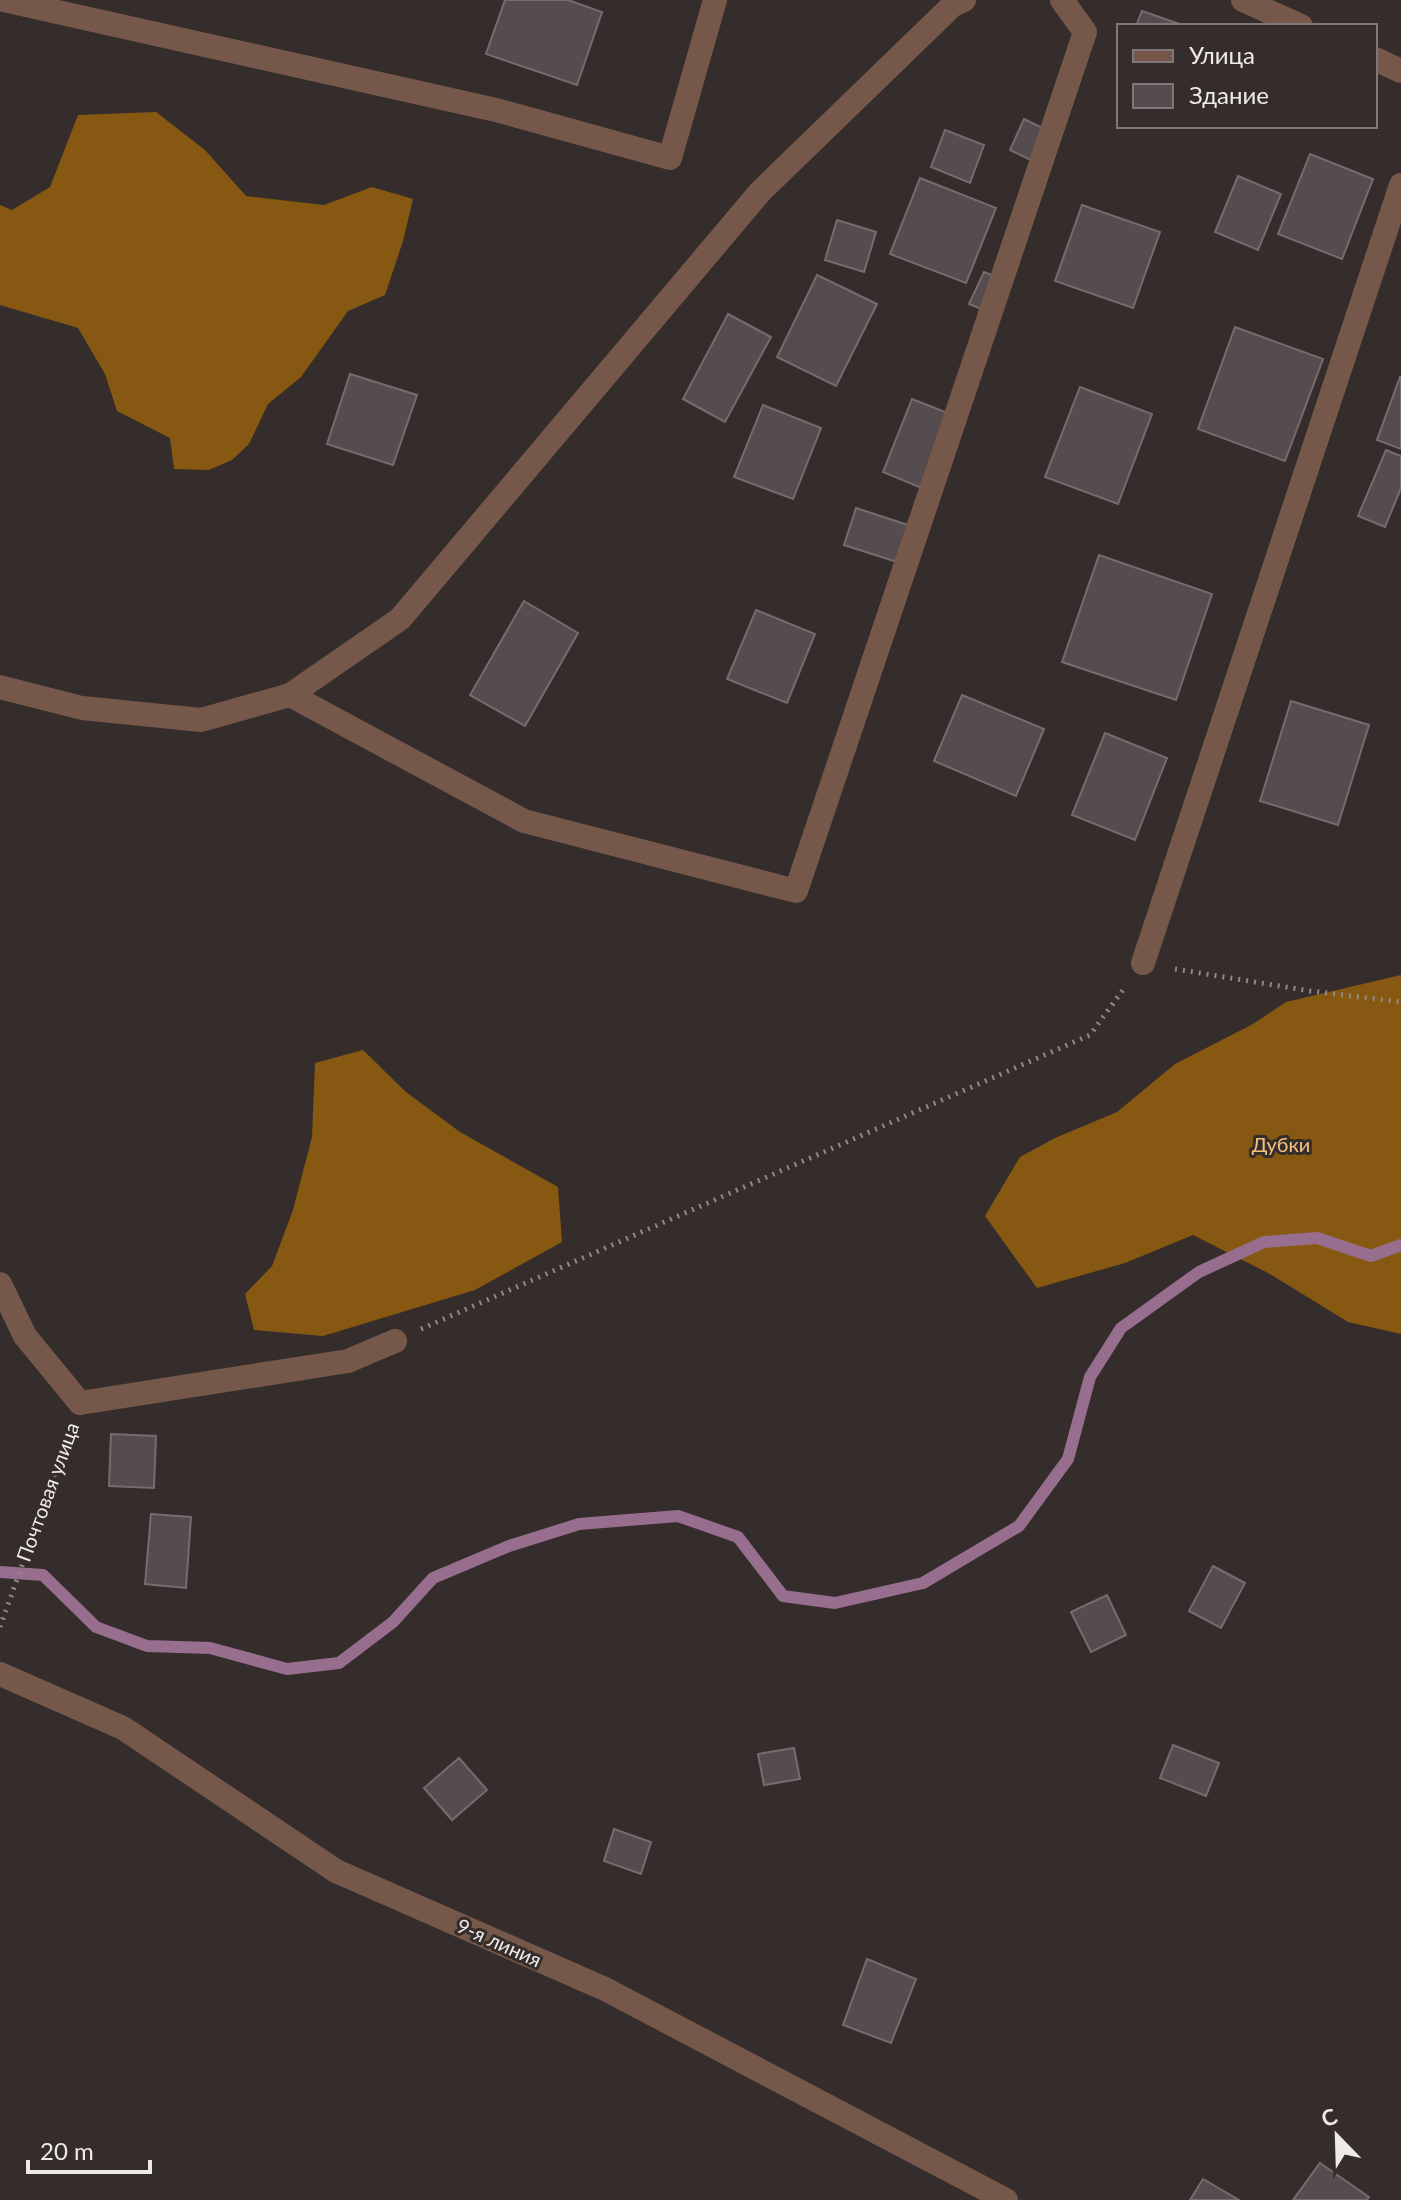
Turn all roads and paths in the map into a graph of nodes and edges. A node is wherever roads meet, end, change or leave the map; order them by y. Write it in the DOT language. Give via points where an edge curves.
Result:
graph roads {
  1 [pos="4,0"];
  2 [pos="715,0"];
  3 [pos="964,0"];
  4 [pos="1062,0"];
  5 [pos="1243,0"];
  6 [pos="1297,24"];
  7 [pos="1377,60"];
  8 [pos="1401,71"];
  9 [pos="1401,185"];
  10 [pos="0,687"];
  11 [pos="290,695"];
  12 [pos="1143,963"];
  13 [pos="1401,1002"];
  14 [pos="0,1284"];
  15 [pos="395,1341"];
  16 [pos="80,1403"];
  17 [pos="0,1627"];
  18 [pos="0,1674"];
  19 [pos="1006,2200"];
  1 -- 2 [label="street" via="496,110 670,158"];
  3 -- 11 [label="street" via="760,192 400,619"];
  4 -- 11 [label="street" via="1085,32 796,891 524,821"];
  5 -- 6 [label="street"];
  7 -- 8 [label="street"];
  9 -- 12 [label="street"];
  10 -- 11 [label="street" via="82,708 201,720"];
  12 -- 13 [label="path"];
  12 -- 15 [label="path" via="1090,1035"];
  14 -- 16 [label="street, Почтовая улица" via="25,1336"];
  15 -- 16 [label="street" via="348,1361"];
  16 -- 17 [label="path, Почтовая улица"];
  18 -- 19 [label="street, 9-я линия" via="123,1728 336,1871 605,1989"];
}
